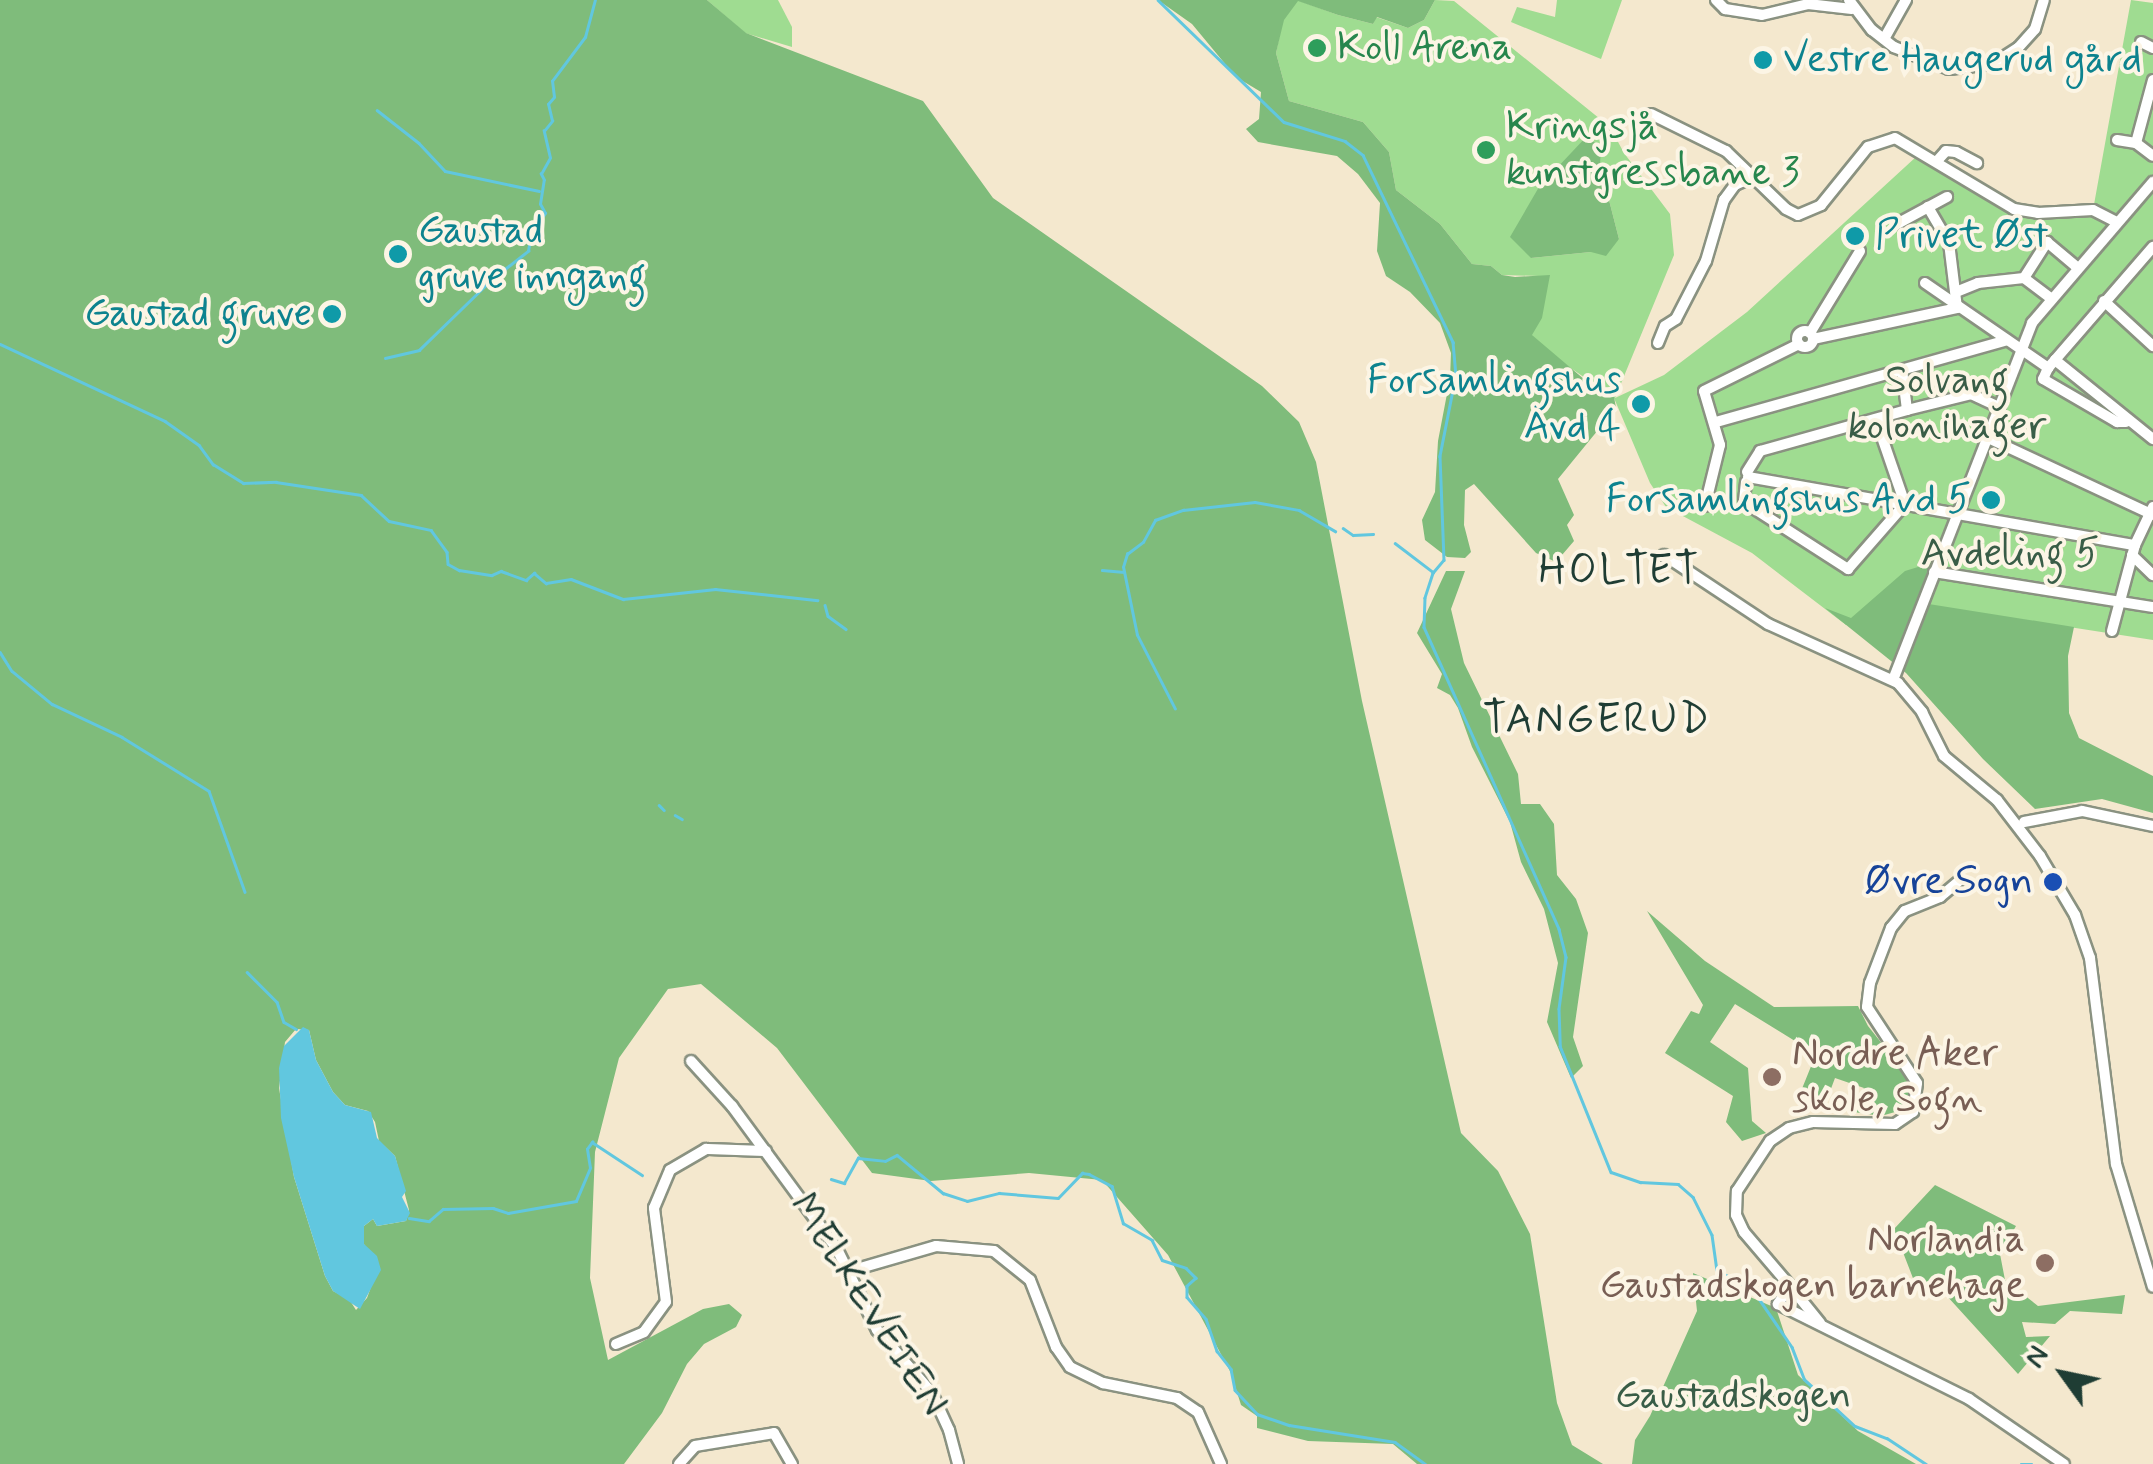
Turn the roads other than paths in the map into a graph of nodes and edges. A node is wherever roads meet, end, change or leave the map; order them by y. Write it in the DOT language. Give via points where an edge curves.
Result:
graph roads {
  1 [pos="1716,0"];
  2 [pos="1906,0"];
  3 [pos="2044,0"];
  4 [pos="1850,4"];
  5 [pos="1884,39"];
  6 [pos="2141,42"];
  7 [pos="2153,48"];
  8 [pos="2153,80"];
  9 [pos="1650,114"];
  10 [pos="2149,119"];
  11 [pos="2117,140"];
  12 [pos="2136,143"];
  13 [pos="2153,156"];
  14 [pos="1937,160"];
  15 [pos="1976,164"];
  16 [pos="1754,176"];
  17 [pos="2153,182"];
  18 [pos="1947,197"];
  19 [pos="1928,207"];
  20 [pos="2117,222"];
  21 [pos="1897,224"];
  22 [pos="2153,247"];
  23 [pos="1860,251"];
  24 [pos="2143,258"];
  25 [pos="2077,266"];
  26 [pos="2153,268"];
  27 [pos="2024,278"];
  28 [pos="1924,284"];
  29 [pos="1956,292"];
  30 [pos="2051,298"];
  31 [pos="2104,301"];
  32 [pos="1957,308"];
  33 [pos="1811,336"];
  34 [pos="2006,340"];
  35 [pos="1658,342"];
  36 [pos="2153,346"];
  37 [pos="2020,349"];
  38 [pos="2052,364"];
  39 [pos="1902,371"];
  40 [pos="1997,406"];
  41 [pos="1907,410"];
  42 [pos="1876,420"];
  43 [pos="1716,422"];
  44 [pos="2126,422"];
  45 [pos="1986,436"];
  46 [pos="2153,439"];
  47 [pos="1747,477"];
  48 [pos="1905,504"];
  49 [pos="1705,506"];
  50 [pos="2151,512"];
  51 [pos="1957,513"];
  52 [pos="2134,550"];
  53 [pos="1664,555"];
  54 [pos="1934,572"];
  55 [pos="2153,574"];
  56 [pos="2120,603"];
  57 [pos="2153,608"];
  58 [pos="2112,631"];
  59 [pos="1893,680"];
  60 [pos="2024,822"];
  61 [pos="2153,826"];
  62 [pos="1958,882"];
  63 [pos="691,1061"];
  64 [pos="766,1151"];
  65 [pos="850,1271"];
  66 [pos="1790,1286"];
  67 [pos="2153,1287"];
  68 [pos="1820,1323"];
  69 [pos="616,1344"];
  70 [pos="678,1464"];
  71 [pos="792,1464"];
  72 [pos="958,1464"];
  73 [pos="1221,1464"];
  74 [pos="2064,1464"];
  1 -- 4 [label="street" via="1725,9 1762,15 1808,4"];
  2 -- 5 [label="street"];
  3 -- 5 [label="street" via="2030,38 1978,68 1934,66"];
  4 -- 5 [label="street"];
  6 -- 7 [label="street"];
  8 -- 10 [label="street" via="2140,118"];
  9 -- 16 [label="street" via="1707,140"];
  10 -- 12 [label="street"];
  11 -- 12 [label="street"];
  12 -- 13 [label="street"];
  14 -- 15 [label="street" via="1946,151"];
  14 -- 16 [label="street" via="1906,141 1876,142 1821,205 1798,214"];
  14 -- 20 [label="street" via="2014,208 2093,210"];
  16 -- 35 [label="street" via="1735,184 1724,200 1706,261"];
  17 -- 20 [label="street"];
  18 -- 19 [label="street"];
  19 -- 21 [label="street"];
  19 -- 29 [label="street" via="1949,243"];
  20 -- 25 [label="street"];
  22 -- 24 [label="street"];
  23 -- 33 [label="street"];
  24 -- 26 [label="street"];
  24 -- 31 [label="street"];
  25 -- 27 [label="street" via="2046,242"];
  25 -- 30 [label="street"];
  27 -- 29 [label="street"];
  27 -- 30 [label="street"];
  28 -- 32 [label="street"];
  29 -- 32 [label="street"];
  30 -- 37 [label="street"];
  31 -- 36 [label="street"];
  31 -- 38 [label="street"];
  32 -- 33 [label="street"];
  32 -- 34 [label="street"];
  33 -- 43 [label="street" via="1800,334 1799,344 1704,391"];
  34 -- 37 [label="street"];
  34 -- 39 [label="street"];
  37 -- 38 [label="street"];
  37 -- 40 [label="street"];
  38 -- 44 [label="street" via="2124,414"];
  38 -- 44 [label="street" via="2043,379"];
  39 -- 41 [label="street"];
  39 -- 43 [label="street"];
  40 -- 41 [label="street" via="1971,394"];
  40 -- 45 [label="street"];
  41 -- 42 [label="street"];
  42 -- 47 [label="street" via="1760,451"];
  42 -- 48 [label="street"];
  43 -- 49 [label="street" via="1720,445"];
  44 -- 46 [label="street"];
  45 -- 50 [label="street"];
  45 -- 51 [label="street"];
  47 -- 48 [label="street"];
  47 -- 48 [label="street" via="1744,502 1848,570"];
  48 -- 51 [label="street"];
  50 -- 52 [label="street"];
  51 -- 52 [label="street"];
  51 -- 54 [label="street"];
  52 -- 55 [label="street"];
  52 -- 56 [label="street"];
  53 -- 59 [label="street" via="1768,624"];
  54 -- 56 [label="street"];
  54 -- 59 [label="street"];
  56 -- 57 [label="street"];
  56 -- 58 [label="street"];
  59 -- 67 [label="street" via="1922,712 1944,756 2008,812 2083,936 2098,999 2118,1176"];
  60 -- 61 [label="street" via="2082,811"];
  62 -- 66 [label="street" via="1906,911 1891,928 1870,983 1867,1006 1917,1083 1913,1112 1895,1124 1813,1122 1790,1128 1770,1142 1737,1191 1739,1223"];
  63 -- 64 [label="street, MELKEVEIEN"];
  64 -- 65 [label="street, MELKEVEIEN"];
  64 -- 69 [label="street, MELKEVEIEN" via="706,1149 666,1176 654,1217 666,1302 644,1332"];
  65 -- 72 [label="street, MELKEVEIEN" via="878,1330 932,1393"];
  65 -- 73 [label="street" via="936,1246 994,1251 1030,1280 1070,1366 1103,1382 1177,1398 1198,1412"];
  66 -- 68 [label="street"];
  66 -- 68 [label="street" via="1778,1304"];
  68 -- 74 [label="street" via="1969,1400"];
  70 -- 71 [label="street" via="695,1446 774,1433"];
}
